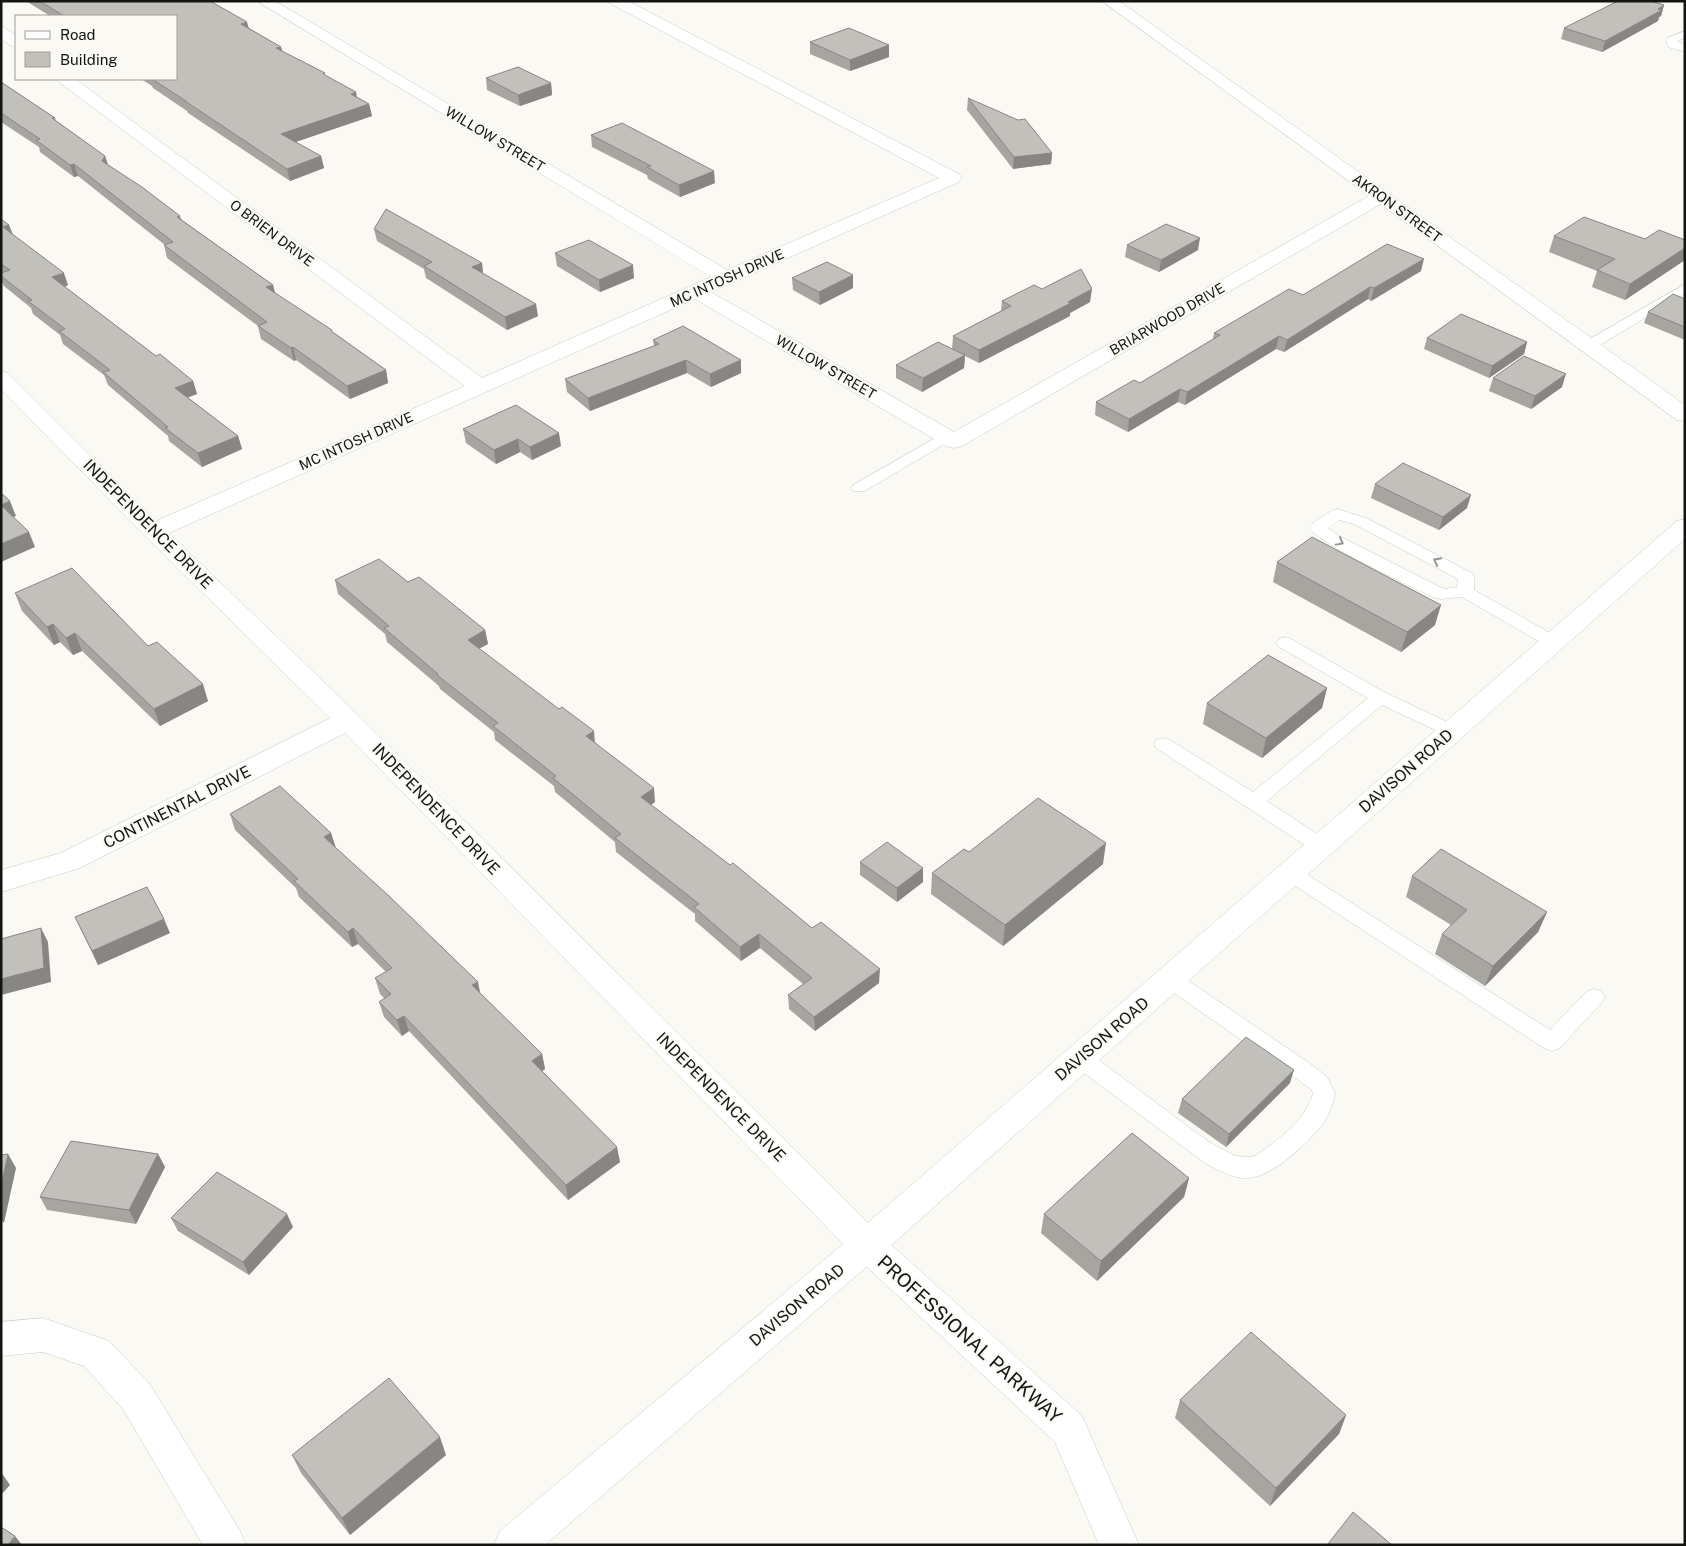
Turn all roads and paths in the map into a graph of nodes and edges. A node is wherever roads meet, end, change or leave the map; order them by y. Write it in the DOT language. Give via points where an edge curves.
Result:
graph roads {
  1 [pos="264,1"];
  2 [pos="616,1"];
  3 [pos="1109,1"];
  4 [pos="1,31"];
  5 [pos="1685,34"];
  6 [pos="15,41"];
  7 [pos="1685,49"];
  8 [pos="66,80"];
  9 [pos="1380,197"];
  10 [pos="726,278"];
  11 [pos="1685,288"];
  12 [pos="697,292"];
  13 [pos="1588,346"];
  14 [pos="1,377"];
  15 [pos="479,386"];
  16 [pos="1685,415"];
  17 [pos="950,439"];
  18 [pos="859,488"];
  19 [pos="1685,526"];
  20 [pos="154,531"];
  21 [pos="1465,592"];
  22 [pos="1553,642"];
  23 [pos="1285,643"];
  24 [pos="1380,696"];
  25 [pos="348,720"];
  26 [pos="1452,731"];
  27 [pos="1163,744"];
  28 [pos="1254,802"];
  29 [pos="1321,846"];
  30 [pos="1290,873"];
  31 [pos="1,881"];
  32 [pos="1170,979"];
  33 [pos="1594,997"];
  34 [pos="1080,1058"];
  35 [pos="868,1245"];
  36 [pos="1,1339"];
  37 [pos="226,1545"];
  38 [pos="514,1545"];
  39 [pos="1119,1545"];
  1 -- 10 [label="street, WILLOW STREET"];
  2 -- 10 [label="street, MC INTOSH DRIVE" via="952,178"];
  3 -- 9 [label="street, AKRON STREET"];
  4 -- 6 [label="street"];
  5 -- 7 [label="lane" via="1671,40 1672,45"];
  8 -- 15 [label="street, O BRIEN DRIVE"];
  9 -- 13 [label="street, AKRON STREET"];
  9 -- 17 [label="street, BRIARWOOD DRIVE"];
  10 -- 12 [label="street, MC INTOSH DRIVE"];
  11 -- 13 [label="lane"];
  12 -- 15 [label="street, MC INTOSH DRIVE"];
  12 -- 17 [label="street, WILLOW STREET"];
  13 -- 16 [label="street, AKRON STREET"];
  14 -- 20 [label="street, INDEPENDENCE DRIVE"];
  15 -- 20 [label="street, MC INTOSH DRIVE"];
  17 -- 18 [label="lane"];
  19 -- 22 [label="street, DAVISON ROAD"];
  20 -- 25 [label="street, INDEPENDENCE DRIVE"];
  21 -- 21 [label="lane, one-way" via="1466,577 1360,522 1337,514 1317,528 1441,594"];
  21 -- 22 [label="lane"];
  22 -- 26 [label="street, DAVISON ROAD"];
  23 -- 24 [label="lane"];
  24 -- 26 [label="lane"];
  24 -- 28 [label="lane"];
  25 -- 31 [label="street, CONTINENTAL DRIVE" via="70,861"];
  25 -- 35 [label="street, INDEPENDENCE DRIVE"];
  26 -- 29 [label="street, DAVISON ROAD"];
  27 -- 28 [label="lane"];
  28 -- 29 [label="lane"];
  29 -- 30 [label="street, DAVISON ROAD"];
  30 -- 32 [label="street, DAVISON ROAD"];
  30 -- 33 [label="lane" via="1552,1042"];
  32 -- 34 [label="street, DAVISON ROAD"];
  32 -- 34 [label="lane" via="1319,1083 1324,1093 1322,1104 1294,1137 1255,1167 1239,1167 1220,1161"];
  34 -- 35 [label="street, DAVISON ROAD"];
  35 -- 38 [label="street, DAVISON ROAD"];
  35 -- 39 [label="street, PROFESSIONAL PARKWAY" via="1069,1429"];
  36 -- 37 [label="street" via="44,1335 96,1353 136,1396"];
}
